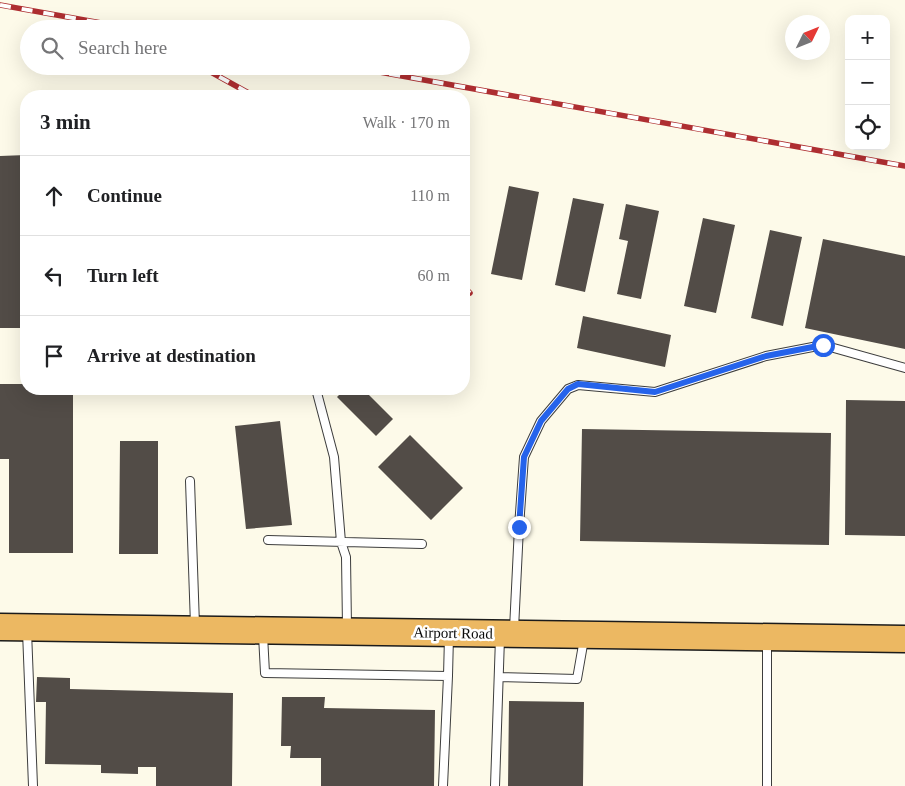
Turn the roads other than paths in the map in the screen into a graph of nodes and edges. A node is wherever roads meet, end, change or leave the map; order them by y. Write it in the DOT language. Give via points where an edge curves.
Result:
graph roads {
  1 [pos="905,368"];
  2 [pos="318,395"];
  3 [pos="190,481"];
  4 [pos="268,540"];
  5 [pos="341,542"];
  6 [pos="422,544"];
  7 [pos="0,627"];
  8 [pos="27,627"];
  9 [pos="196,629"];
  10 [pos="263,630"];
  11 [pos="347,631"];
  12 [pos="449,632"];
  13 [pos="507,633"];
  14 [pos="585,634"];
  15 [pos="767,637"];
  16 [pos="905,638"];
  17 [pos="448,676"];
  18 [pos="499,677"];
  19 [pos="33,786"];
  20 [pos="443,786"];
  21 [pos="495,786"];
  22 [pos="767,786"];
  1 -- 13 [label="lane" via="823,345 766,356 655,392 578,384 568,389 541,421 524,457"];
  2 -- 5 [label="lane" via="334,457"];
  3 -- 9 [label="lane"];
  4 -- 5 [label="lane"];
  5 -- 6 [label="lane"];
  5 -- 11 [label="lane" via="346,557"];
  7 -- 8 [label="highway, Airport Road"];
  8 -- 9 [label="highway, Airport Road"];
  8 -- 19 [label="lane"];
  9 -- 10 [label="highway, Airport Road"];
  10 -- 11 [label="highway, Airport Road"];
  10 -- 17 [label="lane" via="265,672"];
  11 -- 12 [label="highway, Airport Road"];
  12 -- 13 [label="highway, Airport Road"];
  12 -- 17 [label="lane"];
  13 -- 14 [label="highway, Airport Road"];
  13 -- 18 [label="lane"];
  14 -- 15 [label="highway, Airport Road"];
  14 -- 18 [label="lane" via="577,679"];
  15 -- 16 [label="highway, Airport Road"];
  15 -- 22 [label="lane"];
  17 -- 20 [label="lane"];
  18 -- 21 [label="lane"];
}
